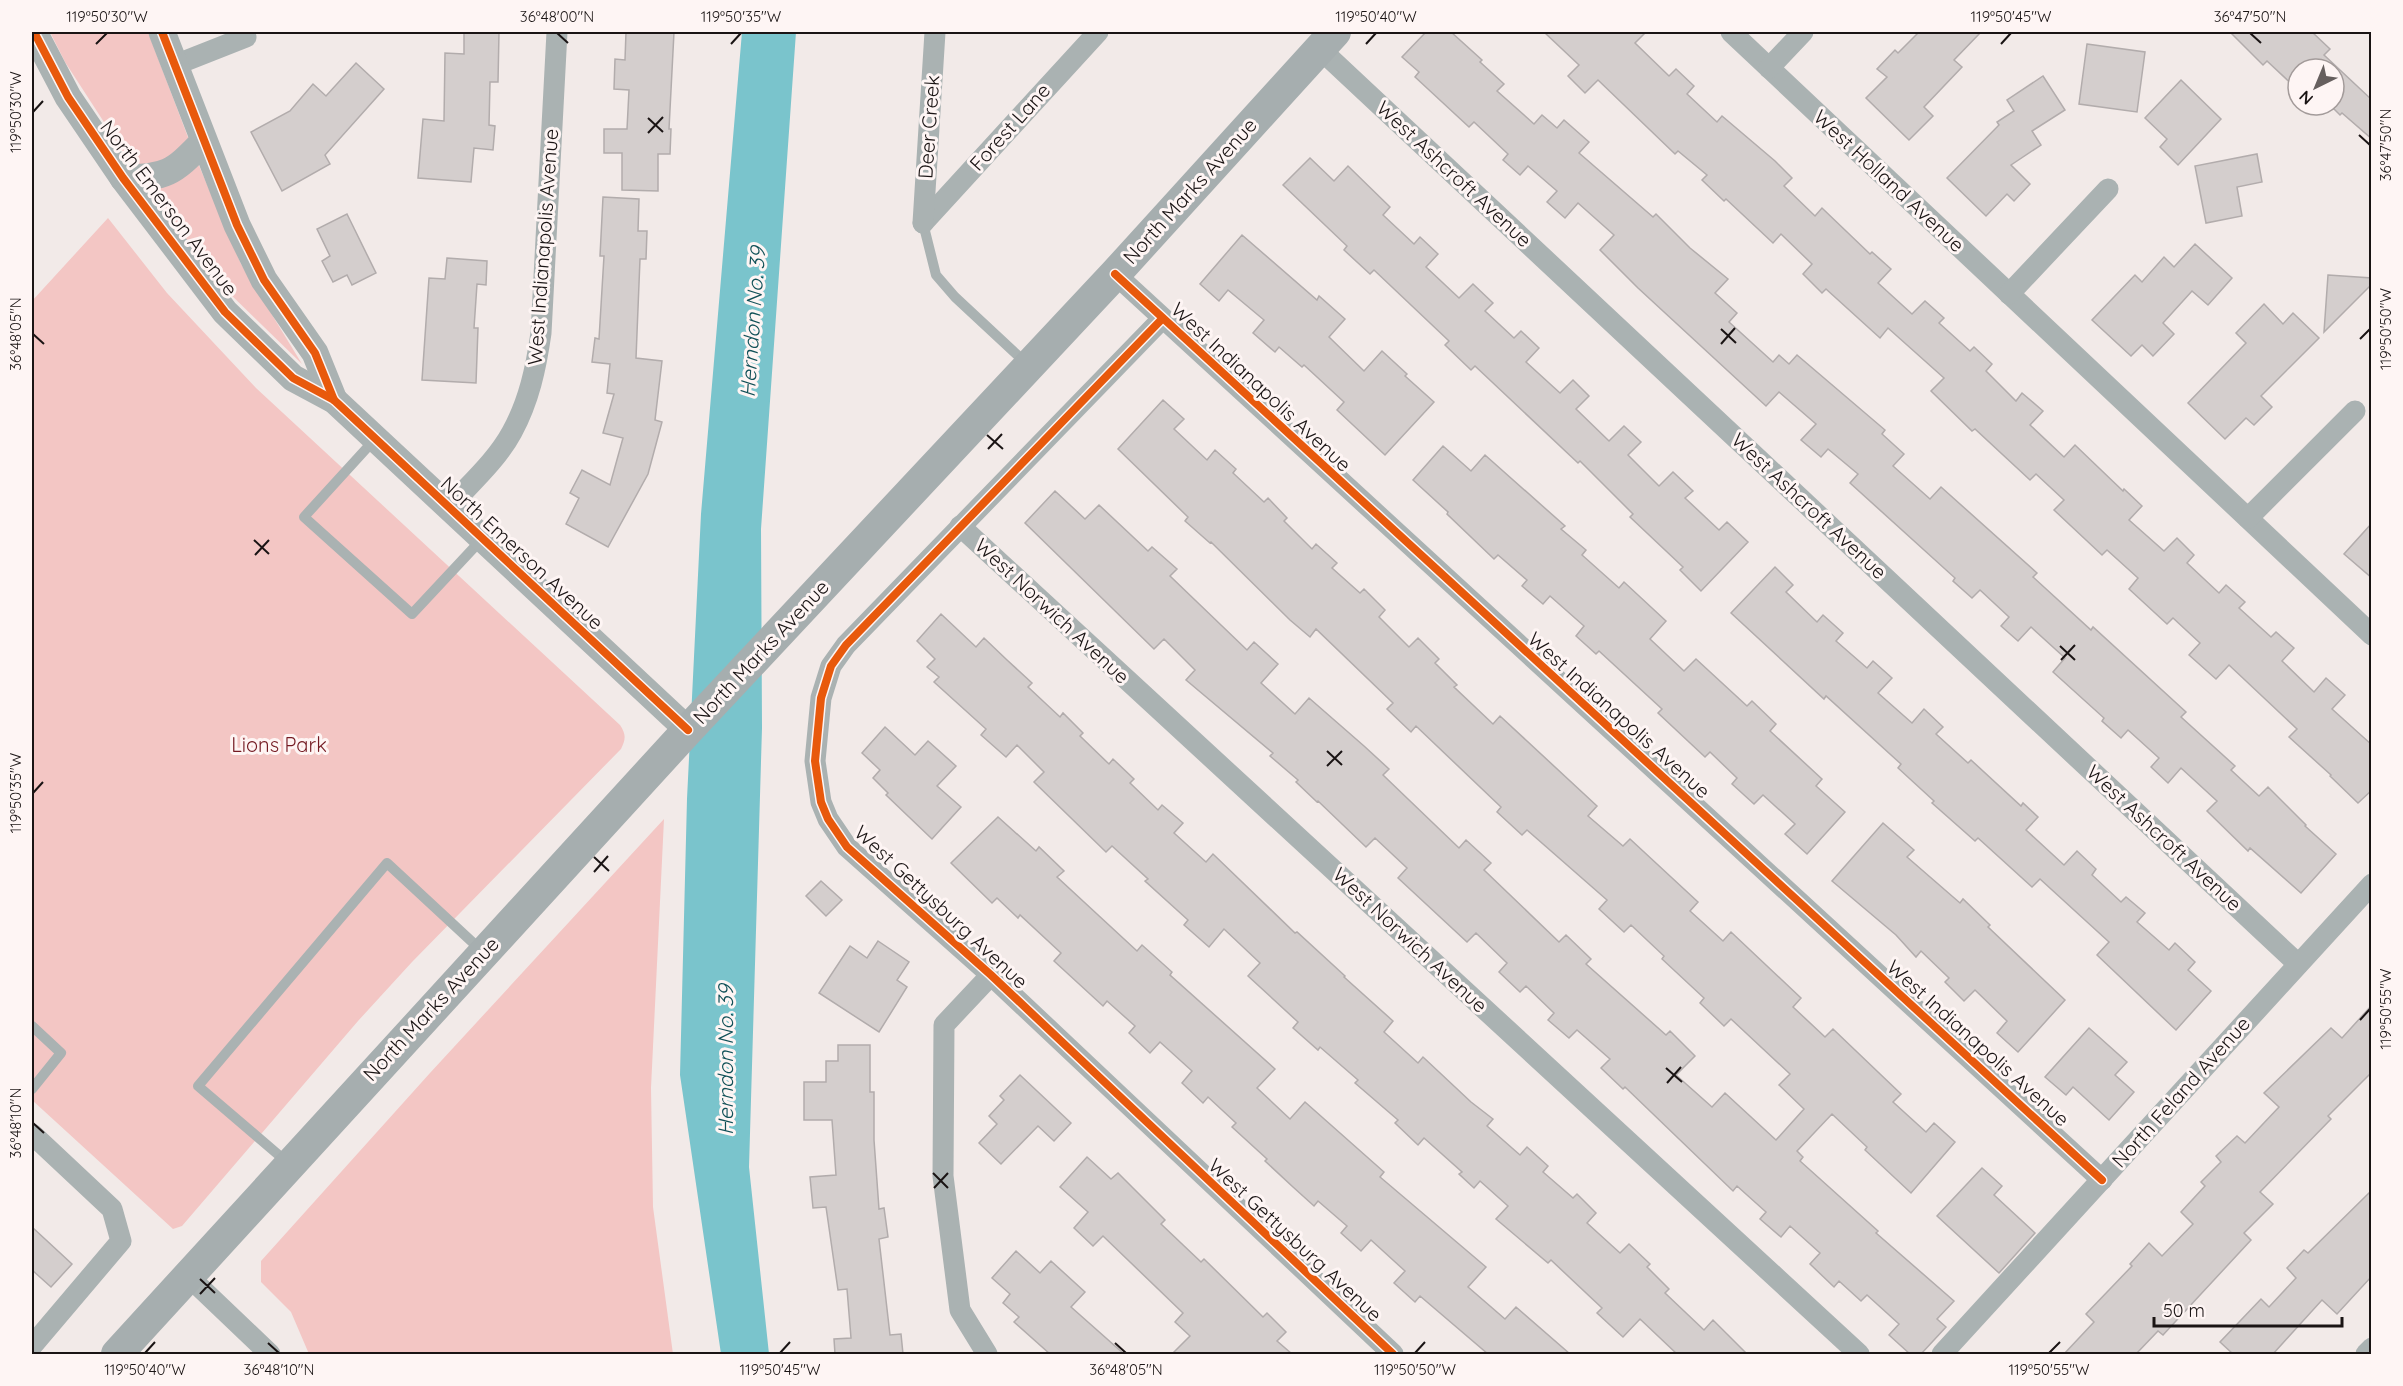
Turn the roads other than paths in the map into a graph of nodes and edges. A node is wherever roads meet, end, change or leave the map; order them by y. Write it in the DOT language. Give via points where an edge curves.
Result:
graph roads {
  1 [pos="34,32"];
  2 [pos="162,32"];
  3 [pos="557,32"];
  4 [pos="935,32"];
  5 [pos="1098,32"];
  6 [pos="1731,32"];
  7 [pos="1803,32"];
  8 [pos="246,38"];
  9 [pos="1327,40"];
  10 [pos="175,65"];
  11 [pos="1769,68"];
  12 [pos="203,142"];
  13 [pos="123,178"];
  14 [pos="2108,189"];
  15 [pos="923,223"];
  16 [pos="1115,274"];
  17 [pos="2009,294"];
  18 [pos="1162,319"];
  19 [pos="1029,365"];
  20 [pos="334,400"];
  21 [pos="2355,411"];
  22 [pos="376,438"];
  23 [pos="449,507"];
  24 [pos="2248,518"];
  25 [pos="960,526"];
  26 [pos="482,538"];
  27 [pos="2372,635"];
  28 [pos="688,730"];
  29 [pos="2372,884"];
  30 [pos="483,953"];
  31 [pos="2298,964"];
  32 [pos="991,975"];
  33 [pos="32,1026"];
  34 [pos="32,1089"];
  35 [pos="32,1134"];
  36 [pos="290,1164"];
  37 [pos="2102,1179"];
  38 [pos="187,1275"];
  39 [pos="32,1346"];
  40 [pos="2372,1348"];
  41 [pos="117,1354"];
  42 [pos="270,1354"];
  43 [pos="987,1354"];
  44 [pos="1393,1354"];
  45 [pos="1859,1354"];
  46 [pos="1942,1354"];
  47 [pos="2366,1354"];
  1 -- 13 [label="street, North Emerson Avenue" via="68,97"];
  2 -- 10 [label="street, North Emerson Avenue"];
  3 -- 23 [label="street, West Indianapolis Avenue" via="536,368 512,434"];
  4 -- 15 [label="street, Deer Creek"];
  5 -- 15 [label="street, Forest Lane"];
  6 -- 11 [label="street, West Holland Avenue"];
  7 -- 11 [label="street"];
  8 -- 10 [label="street"];
  9 -- 16 [label="main road, North Marks Avenue"];
  9 -- 31 [label="street, West Ashcroft Avenue"];
  10 -- 12 [label="street, North Emerson Avenue"];
  11 -- 17 [label="street, West Holland Avenue"];
  12 -- 13 [label="street" via="177,169 156,177"];
  12 -- 20 [label="street, North Emerson Avenue" via="241,235 264,280 315,353"];
  13 -- 20 [label="street, North Emerson Avenue" via="225,312 293,378"];
  14 -- 17 [label="street"];
  15 -- 19 [label="lane" via="936,274 955,297"];
  16 -- 18 [label="street, West Indianapolis Avenue"];
  16 -- 19 [label="main road, North Marks Avenue"];
  17 -- 24 [label="street, West Holland Avenue"];
  18 -- 25 [label="street, West Gettysburg Avenue"];
  18 -- 37 [label="street, West Indianapolis Avenue"];
  19 -- 28 [label="main road, North Marks Avenue"];
  20 -- 22 [label="street, North Emerson Avenue"];
  21 -- 24 [label="street"];
  22 -- 23 [label="street, North Emerson Avenue"];
  22 -- 26 [label="lane" via="304,516 412,614"];
  23 -- 26 [label="street, North Emerson Avenue"];
  24 -- 27 [label="street, West Holland Avenue"];
  25 -- 32 [label="street, West Gettysburg Avenue" via="846,645 831,666 821,698 815,761 821,801 847,846"];
  25 -- 45 [label="street, West Norwich Avenue"];
  26 -- 28 [label="street, North Emerson Avenue"];
  28 -- 30 [label="main road, North Marks Avenue"];
  29 -- 31 [label="street, North Feland Avenue"];
  30 -- 36 [label="main road, North Marks Avenue"];
  30 -- 36 [label="lane" via="387,863 198,1086"];
  31 -- 37 [label="street, North Feland Avenue"];
  32 -- 43 [label="street" via="944,1025 943,1176 960,1310"];
  32 -- 44 [label="street, West Gettysburg Avenue"];
  33 -- 34 [label="lane" via="61,1053"];
  35 -- 39 [label="street" via="112,1209 121,1241"];
  36 -- 38 [label="main road, North Marks Avenue"];
  37 -- 46 [label="street, North Feland Avenue"];
  38 -- 41 [label="main road, North Marks Avenue"];
  38 -- 42 [label="street"];
  40 -- 47 [label="street"];
}
